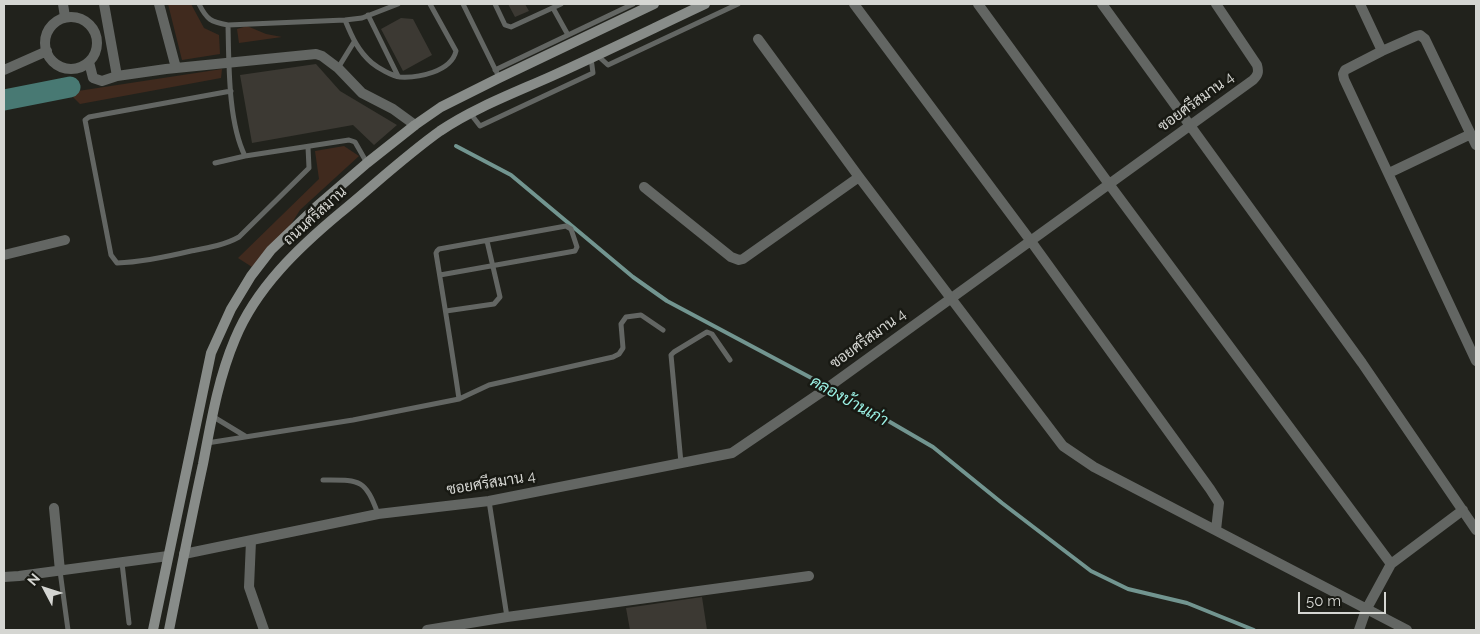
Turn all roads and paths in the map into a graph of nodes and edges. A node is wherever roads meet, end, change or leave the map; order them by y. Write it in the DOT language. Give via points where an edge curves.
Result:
graph roads {
  1 [pos="63,4"];
  2 [pos="104,4"];
  3 [pos="159,4"];
  4 [pos="199,4"];
  5 [pos="398,4"];
  6 [pos="430,4"];
  7 [pos="463,4"];
  8 [pos="495,4"];
  9 [pos="560,4"];
  10 [pos="633,4"];
  11 [pos="654,4"];
  12 [pos="705,4"];
  13 [pos="738,4"];
  14 [pos="854,4"];
  15 [pos="978,4"];
  16 [pos="1102,4"];
  17 [pos="1216,4"];
  18 [pos="1360,4"];
  19 [pos="553,8"];
  20 [pos="368,15"];
  21 [pos="65,18"];
  22 [pos="345,20"];
  23 [pos="228,25"];
  24 [pos="568,35"];
  25 [pos="758,39"];
  26 [pos="354,42"];
  27 [pos="47,51"];
  28 [pos="1382,51"];
  29 [pos="594,57"];
  30 [pos="89,62"];
  31 [pos="229,62"];
  32 [pos="176,68"];
  33 [pos="338,68"];
  34 [pos="4,70"];
  35 [pos="497,74"];
  36 [pos="117,76"];
  37 [pos="398,77"];
  38 [pos="231,91"];
  39 [pos="470,113"];
  40 [pos="416,125"];
  41 [pos="1190,125"];
  42 [pos="1471,134"];
  43 [pos="1476,145"];
  44 [pos="308,147"];
  45 [pos="245,156"];
  46 [pos="215,163"];
  47 [pos="366,163"];
  48 [pos="1388,173"];
  49 [pos="859,177"];
  50 [pos="1109,184"];
  51 [pos="644,187"];
  52 [pos="65,240"];
  53 [pos="1030,240"];
  54 [pos="487,241"];
  55 [pos="4,255"];
  56 [pos="493,265"];
  57 [pos="440,275"];
  58 [pos="951,298"];
  59 [pos="446,311"];
  60 [pos="663,330"];
  61 [pos="730,360"];
  62 [pos="1476,360"];
  63 [pos="459,399"];
  64 [pos="212,416"];
  65 [pos="246,436"];
  66 [pos="207,444"];
  67 [pos="681,463"];
  68 [pos="323,480"];
  69 [pos="489,501"];
  70 [pos="54,508"];
  71 [pos="1463,510"];
  72 [pos="378,514"];
  73 [pos="1216,530"];
  74 [pos="1476,530"];
  75 [pos="251,541"];
  76 [pos="184,554"];
  77 [pos="168,556"];
  78 [pos="122,563"];
  79 [pos="1391,564"];
  80 [pos="60,571"];
  81 [pos="809,576"];
  82 [pos="5,577"];
  83 [pos="1366,610"];
  84 [pos="507,617"];
  85 [pos="129,623"];
  86 [pos="68,630"];
  87 [pos="153,630"];
  88 [pos="169,630"];
  89 [pos="264,630"];
  90 [pos="427,630"];
  91 [pos="1359,630"];
  92 [pos="1407,630"];
  1 -- 21 [label="street"];
  2 -- 36 [label="street"];
  3 -- 32 [label="street"];
  4 -- 23 [label="lane" via="209,19"];
  5 -- 20 [label="lane"];
  6 -- 37 [label="lane" via="456,51 455,56 433,74"];
  7 -- 35 [label="lane"];
  8 -- 19 [label="lane" via="507,27 512,28"];
  9 -- 19 [label="lane"];
  10 -- 24 [label="lane"];
  11 -- 35 [label="main road, ถนนศรีสมาน"];
  12 -- 29 [label="main road, ถนนศรีสมาน"];
  13 -- 29 [label="lane" via="608,65"];
  14 -- 53 [label="street"];
  15 -- 50 [label="street"];
  16 -- 41 [label="street"];
  17 -- 41 [label="street, ซอยศรีสมาน 4" via="1257,65 1257,76"];
  18 -- 28 [label="street"];
  19 -- 24 [label="lane"];
  20 -- 22 [label="lane"];
  20 -- 37 [label="lane"];
  21 -- 27 [label="street" via="51,27 47,34"];
  21 -- 30 [label="street" via="82,19 94,31 97,48"];
  22 -- 23 [label="lane"];
  22 -- 26 [label="lane"];
  23 -- 31 [label="lane"];
  24 -- 35 [label="lane"];
  25 -- 49 [label="street"];
  26 -- 33 [label="lane"];
  26 -- 37 [label="lane" via="372,63"];
  27 -- 30 [label="street" via="51,59 65,68 82,67"];
  27 -- 34 [label="street"];
  28 -- 42 [label="street" via="1416,36 1425,39"];
  28 -- 48 [label="street" via="1343,74"];
  29 -- 39 [label="main road, ถนนศรีสมาน"];
  29 -- 39 [label="lane" via="593,73 480,126"];
  30 -- 36 [label="street" via="95,80"];
  31 -- 32 [label="street"];
  31 -- 33 [label="street" via="316,54"];
  31 -- 38 [label="lane"];
  32 -- 36 [label="street"];
  33 -- 40 [label="street" via="362,93"];
  35 -- 40 [label="main road, ถนนศรีสมาน"];
  38 -- 44 [label="lane" via="85,120 111,255 117,263 142,262 230,242 239,237 308,168"];
  38 -- 45 [label="lane" via="236,134"];
  39 -- 64 [label="main road, ถนนศรีสมาน" via="404,159 328,223 271,280 252,305 235,337 223,369"];
  40 -- 47 [label="main road, ถนนศรีสมาน"];
  41 -- 50 [label="street, ซอยศรีสมาน 4"];
  41 -- 71 [label="street" via="1362,363"];
  42 -- 43 [label="street"];
  42 -- 48 [label="street"];
  44 -- 45 [label="lane"];
  44 -- 47 [label="lane" via="352,140"];
  45 -- 46 [label="lane"];
  47 -- 77 [label="main road, ถนนศรีสมาน" via="271,250 232,308 207,369"];
  48 -- 62 [label="street"];
  49 -- 51 [label="street" via="739,260"];
  49 -- 58 [label="street"];
  50 -- 53 [label="street, ซอยศรีสมาน 4"];
  50 -- 79 [label="street"];
  52 -- 55 [label="street"];
  53 -- 58 [label="street, ซอยศรีสมาน 4"];
  53 -- 73 [label="street" via="1219,503"];
  54 -- 56 [label="lane"];
  54 -- 56 [label="lane" via="566,226 571,229 577,247 575,251"];
  54 -- 57 [label="lane" via="437,251"];
  56 -- 57 [label="lane"];
  56 -- 59 [label="lane" via="500,297 498,302"];
  57 -- 59 [label="lane"];
  58 -- 67 [label="street, ซอยศรีสมาน 4" via="823,392 732,453"];
  58 -- 73 [label="street" via="1063,446 1094,467"];
  59 -- 63 [label="lane"];
  60 -- 63 [label="lane" via="641,314 626,317 622,324 623,348 613,357 489,385"];
  61 -- 67 [label="lane" via="712,334 707,332 671,355"];
  63 -- 65 [label="lane" via="353,420"];
  64 -- 65 [label="lane"];
  64 -- 66 [label="main road, ถนนศรีสมาน"];
  65 -- 66 [label="lane"];
  66 -- 76 [label="main road, ถนนศรีสมาน"];
  67 -- 69 [label="street, ซอยศรีสมาน 4"];
  68 -- 72 [label="lane" via="359,483 367,489"];
  69 -- 72 [label="street, ซอยศรีสมาน 4"];
  69 -- 84 [label="lane"];
  70 -- 80 [label="street"];
  71 -- 74 [label="street"];
  71 -- 79 [label="street"];
  72 -- 75 [label="street, ซอยศรีสมาน 4"];
  73 -- 83 [label="street"];
  75 -- 76 [label="street, ซอยศรีสมาน 4"];
  75 -- 89 [label="street" via="249,587"];
  76 -- 88 [label="main road, ถนนศรีสมาน"];
  77 -- 78 [label="street"];
  77 -- 87 [label="main road, ถนนศรีสมาน"];
  78 -- 80 [label="street"];
  78 -- 85 [label="lane"];
  79 -- 83 [label="street"];
  80 -- 82 [label="street"];
  80 -- 86 [label="lane"];
  81 -- 84 [label="street"];
  83 -- 91 [label="street"];
  83 -- 92 [label="street"];
  84 -- 90 [label="street"];
}
